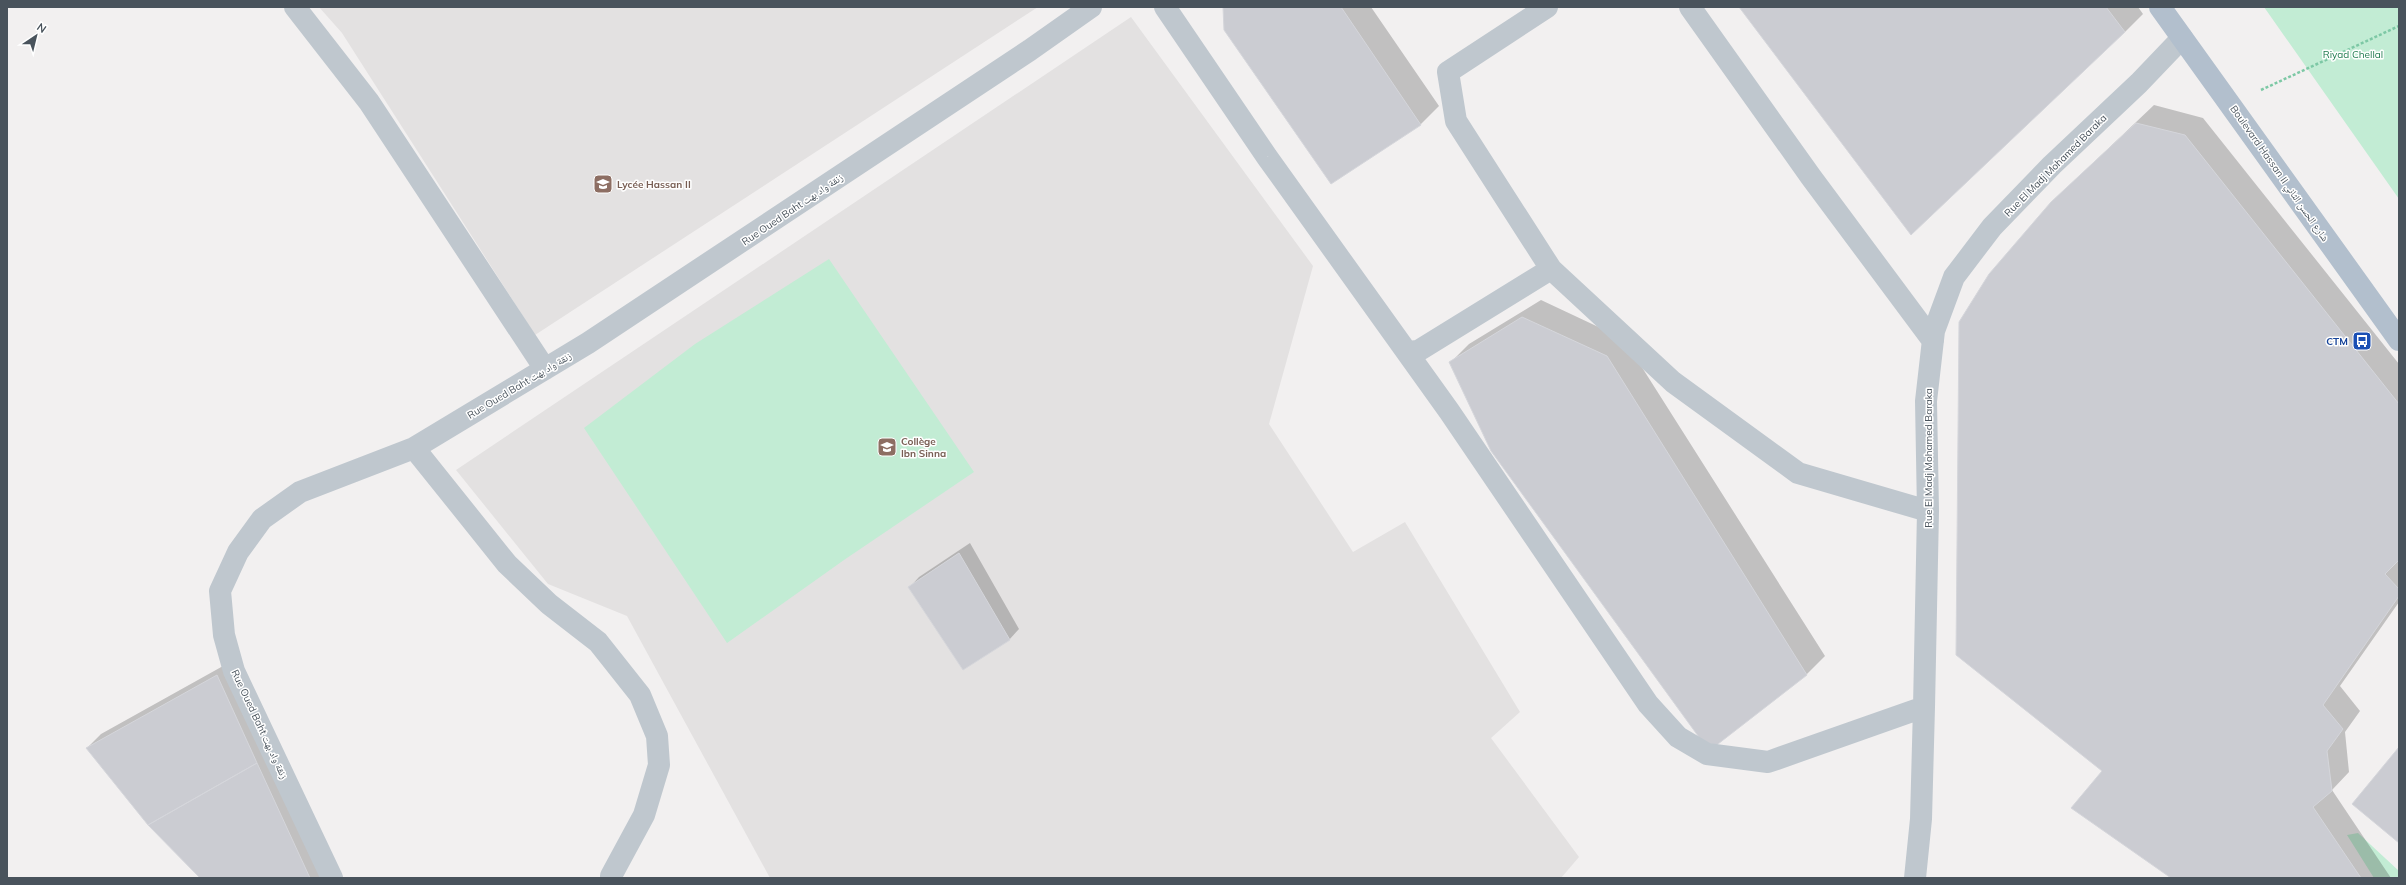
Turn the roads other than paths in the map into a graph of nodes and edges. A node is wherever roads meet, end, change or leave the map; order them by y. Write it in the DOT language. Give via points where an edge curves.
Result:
graph roads {
  1 [pos="295,7"];
  2 [pos="1091,7"];
  3 [pos="1166,7"];
  4 [pos="1547,7"];
  5 [pos="1690,7"];
  6 [pos="2160,7"];
  7 [pos="2182,38"];
  8 [pos="1551,269"];
  9 [pos="2399,340"];
  10 [pos="1933,342"];
  11 [pos="1407,352"];
  12 [pos="545,369"];
  13 [pos="414,448"];
  14 [pos="1928,511"];
  15 [pos="1924,707"];
  16 [pos="612,876"];
  17 [pos="332,878"];
  18 [pos="1914,878"];
  1 -- 12 [label="street" via="369,102"];
  2 -- 12 [label="street, Rue Oued Baht زنقة واد بهت" via="760,230"];
  3 -- 11 [label="street" via="1267,157"];
  4 -- 8 [label="street" via="1448,72 1456,121"];
  5 -- 10 [label="street"];
  6 -- 7 [label="main road, Boulevard Hassan II شارع الحسن الثاني"];
  7 -- 9 [label="main road, Boulevard Hassan II شارع الحسن الثاني"];
  7 -- 10 [label="street, Rue El Madj Mohamed Baraka" via="1992,227 1954,278 1934,331"];
  8 -- 11 [label="street" via="1418,351"];
  8 -- 14 [label="street" via="1673,382 1798,473"];
  10 -- 14 [label="street, Rue El Madj Mohamed Baraka" via="1926,401"];
  11 -- 15 [label="street" via="1648,704 1678,737 1707,754 1768,762"];
  12 -- 13 [label="street, Rue Oued Baht زنقة واد بهت"];
  13 -- 16 [label="street" via="507,564 549,604 598,642 640,695 657,736 659,765 644,815"];
  13 -- 17 [label="street, Rue Oued Baht زنقة واد بهت" via="300,492 262,519 238,552 220,591 224,635 234,671"];
  14 -- 15 [label="street, Rue El Madj Mohamed Baraka"];
  15 -- 18 [label="street, Rue El Madj Mohamed Baraka" via="1921,819"];
}
